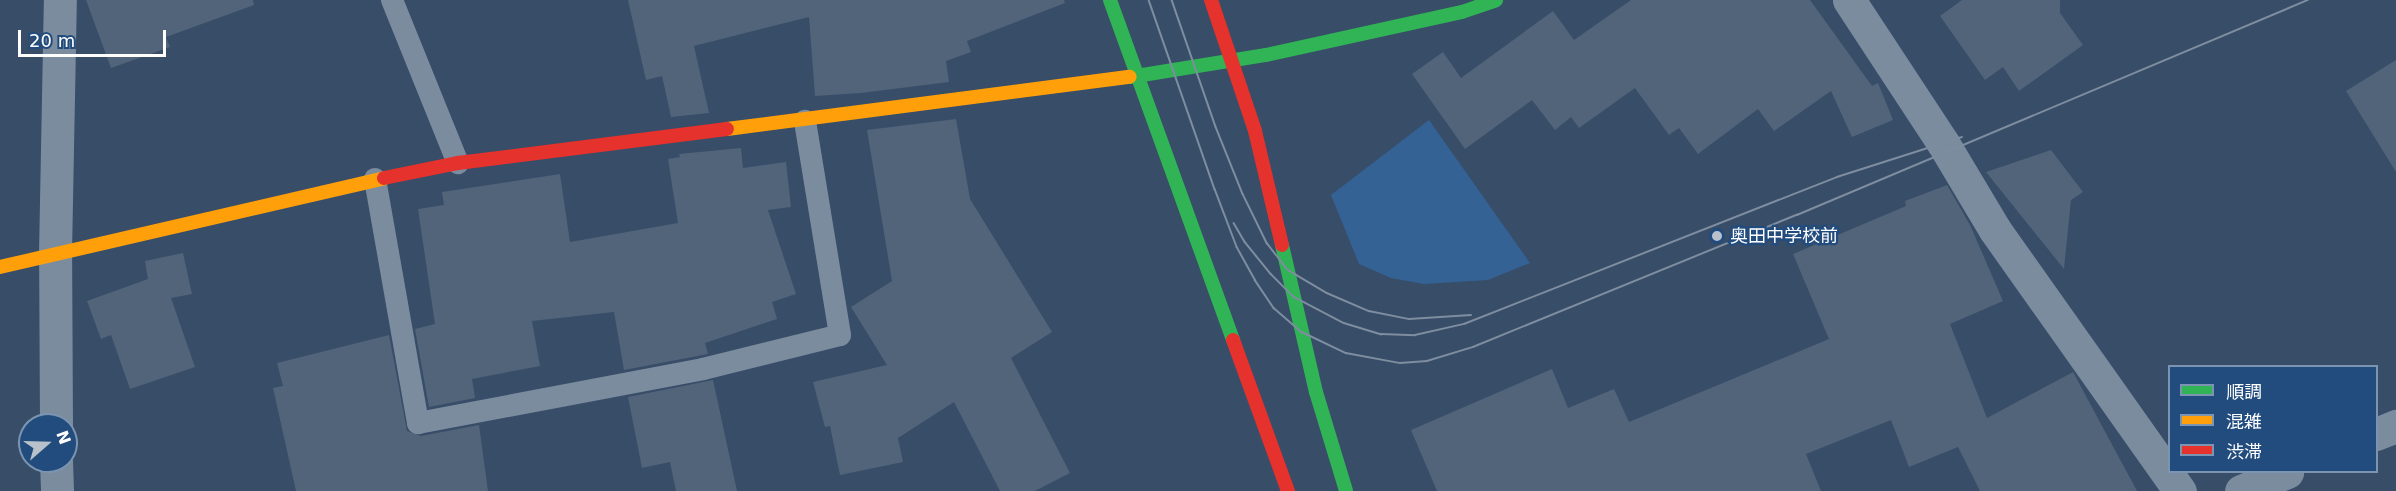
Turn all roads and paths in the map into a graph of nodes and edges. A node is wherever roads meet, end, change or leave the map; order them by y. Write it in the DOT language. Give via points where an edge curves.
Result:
graph roads {
  1 [pos="60,0"];
  2 [pos="392,0"];
  3 [pos="1110,0"];
  4 [pos="1211,0"];
  5 [pos="1496,0"];
  6 [pos="1849,0"];
  7 [pos="1233,61"];
  8 [pos="1138,76"];
  9 [pos="805,121"];
  10 [pos="458,163"];
  11 [pos="375,179"];
  12 [pos="55,252"];
  13 [pos="7,266"];
  14 [pos="56,413"];
  15 [pos="2396,426"];
  16 [pos="2378,433"];
  17 [pos="56,473"];
  18 [pos="2283,473"];
  19 [pos="57,491"];
  20 [pos="1288,491"];
  21 [pos="1346,491"];
  22 [pos="2180,491"];
  23 [pos="2241,491"];
  1 -- 12 [label="street"];
  2 -- 10 [label="lane"];
  3 -- 8 [label="street"];
  4 -- 7 [label="street"];
  5 -- 7 [label="street" via="1462,12"];
  6 -- 22 [label="street" via="1943,143 1995,231"];
  7 -- 8 [label="street"];
  7 -- 21 [label="street" via="1272,198 1316,392"];
  8 -- 9 [label="street"];
  8 -- 20 [label="street"];
  9 -- 10 [label="street"];
  9 -- 11 [label="lane" via="840,335 703,369 418,423"];
  10 -- 11 [label="street"];
  11 -- 12 [label="street"];
  12 -- 13 [label="street"];
  12 -- 14 [label="street"];
  15 -- 16 [label="street"];
  17 -- 19 [label="street"];
  18 -- 23 [label="street"];
}
